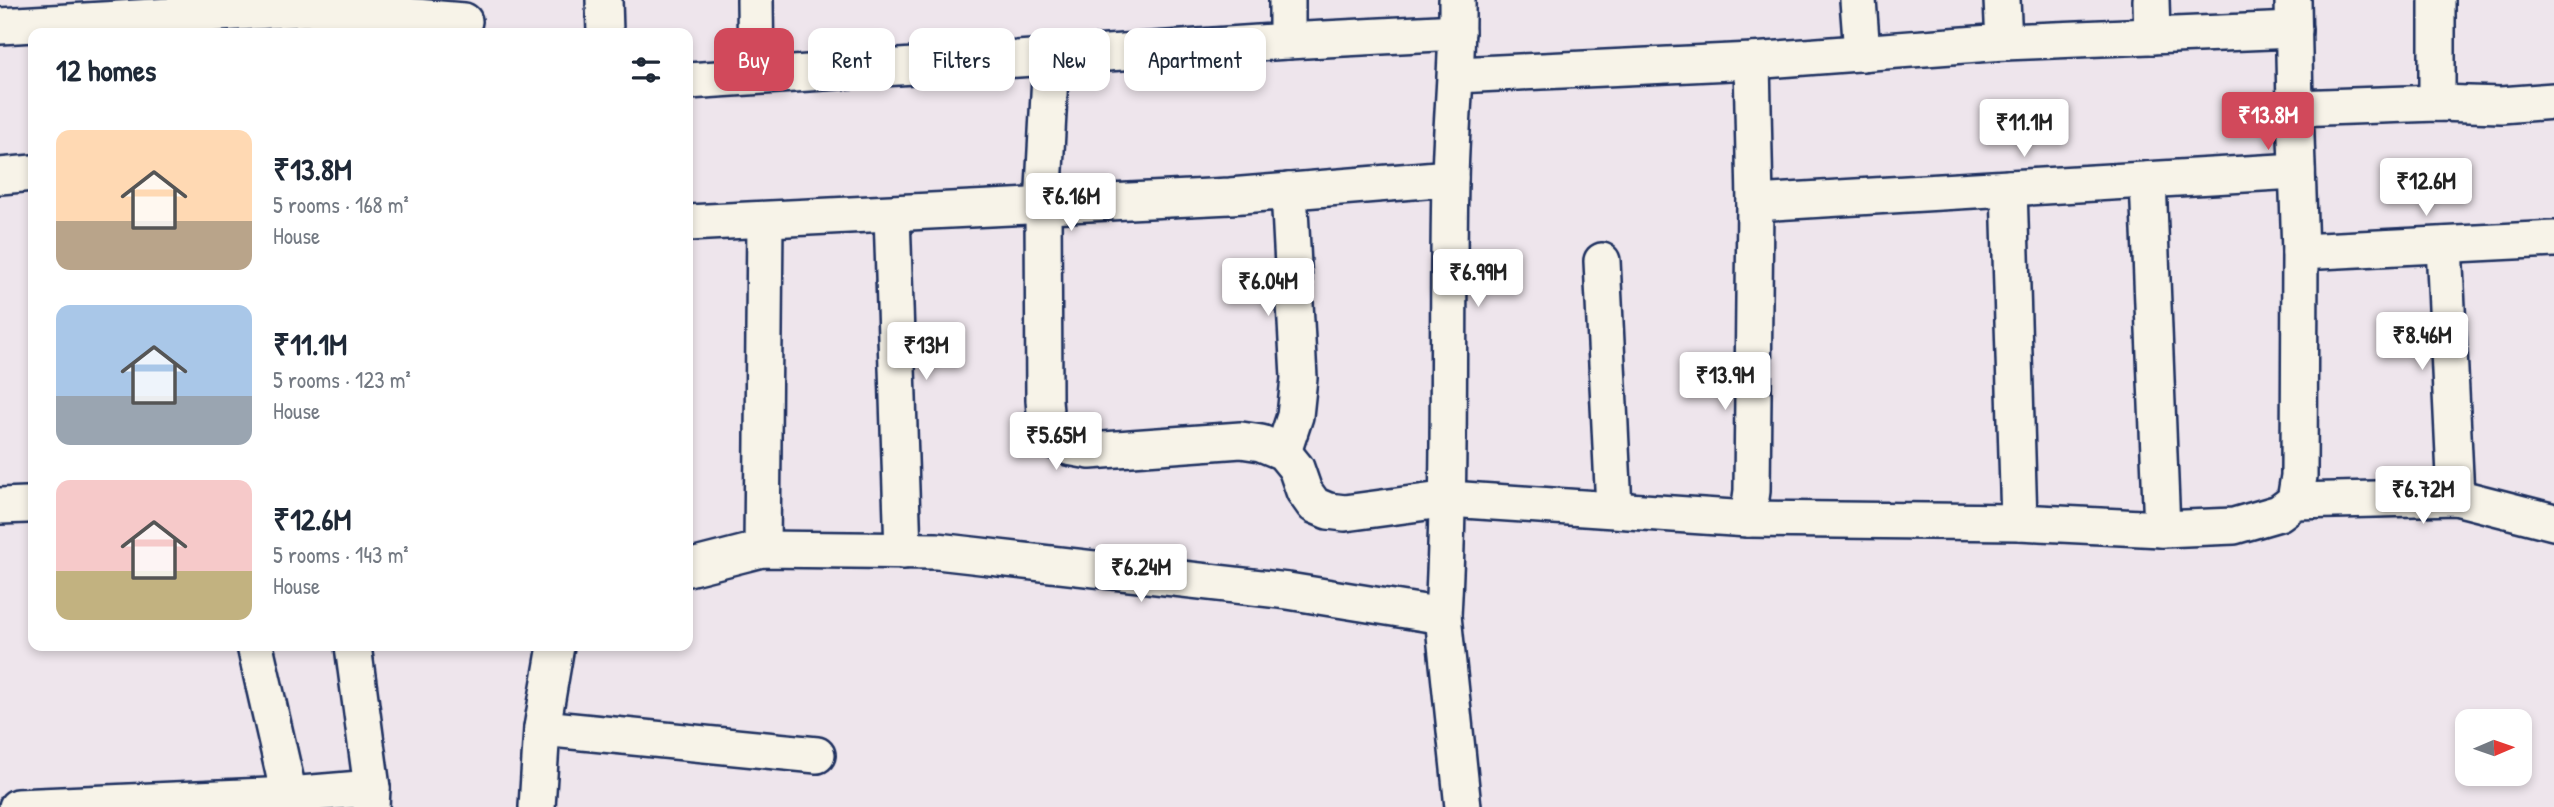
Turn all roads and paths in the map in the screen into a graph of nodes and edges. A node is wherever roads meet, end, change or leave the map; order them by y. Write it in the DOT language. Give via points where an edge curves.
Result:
graph roads {
  1 [pos="604,0"];
  2 [pos="755,0"];
  3 [pos="1287,0"];
  4 [pos="1858,0"];
  5 [pos="2002,0"];
  6 [pos="2151,0"];
  7 [pos="2437,0"];
  8 [pos="169,8"];
  9 [pos="2293,15"];
  10 [pos="1457,16"];
  11 [pos="463,18"];
  12 [pos="307,21"];
  13 [pos="0,26"];
  14 [pos="605,28"];
  15 [pos="755,28"];
  16 [pos="2152,36"];
  17 [pos="1287,41"];
  18 [pos="2004,43"];
  19 [pos="1110,53"];
  20 [pos="1862,53"];
  21 [pos="1029,58"];
  22 [pos="1752,61"];
  23 [pos="794,74"];
  24 [pos="1457,75"];
  25 [pos="714,79"];
  26 [pos="693,81"];
  27 [pos="1049,91"];
  28 [pos="2554,102"];
  29 [pos="2437,103"];
  30 [pos="2295,108"];
  31 [pos="2297,171"];
  32 [pos="28,173"];
  33 [pos="0,176"];
  34 [pos="1450,178"];
  35 [pos="2148,180"];
  36 [pos="2009,188"];
  37 [pos="1289,191"];
  38 [pos="1755,203"];
  39 [pos="1043,207"];
  40 [pos="892,214"];
  41 [pos="765,220"];
  42 [pos="693,223"];
  43 [pos="2554,239"];
  44 [pos="2444,245"];
  45 [pos="2300,252"];
  46 [pos="1602,261"];
  47 [pos="1283,452"];
  48 [pos="2456,497"];
  49 [pos="1449,499"];
  50 [pos="2295,502"];
  51 [pos="1614,508"];
  52 [pos="1748,519"];
  53 [pos="2019,522"];
  54 [pos="2554,522"];
  55 [pos="2162,528"];
  56 [pos="762,550"];
  57 [pos="903,551"];
  58 [pos="693,567"];
  59 [pos="1443,617"];
  60 [pos="256,651"];
  61 [pos="353,651"];
  62 [pos="555,651"];
  63 [pos="542,728"];
  64 [pos="817,755"];
  65 [pos="289,795"];
  66 [pos="372,797"];
  67 [pos="17,807"];
  68 [pos="537,807"];
  69 [pos="1463,807"];
  1 -- 14 [label="street"];
  2 -- 15 [label="street"];
  3 -- 17 [label="street"];
  4 -- 20 [label="street"];
  5 -- 18 [label="street"];
  6 -- 16 [label="street"];
  7 -- 29 [label="street"];
  8 -- 12 [label="street"];
  8 -- 13 [label="street"];
  9 -- 16 [label="street"];
  9 -- 30 [label="street"];
  10 -- 17 [label="street"];
  10 -- 24 [label="street"];
  11 -- 12 [label="street"];
  16 -- 18 [label="street"];
  17 -- 19 [label="street"];
  18 -- 20 [label="street"];
  20 -- 22 [label="street"];
  21 -- 23 [label="street"];
  22 -- 24 [label="street"];
  22 -- 38 [label="street"];
  24 -- 34 [label="street"];
  25 -- 26 [label="street"];
  27 -- 39 [label="street"];
  28 -- 29 [label="street"];
  29 -- 30 [label="street"];
  30 -- 31 [label="street"];
  31 -- 35 [label="street"];
  31 -- 45 [label="street"];
  32 -- 33 [label="street"];
  34 -- 37 [label="street"];
  34 -- 49 [label="street"];
  35 -- 36 [label="street"];
  35 -- 55 [label="street"];
  36 -- 38 [label="street"];
  36 -- 53 [label="street"];
  37 -- 39 [label="street"];
  37 -- 47 [label="street" via="1298,378 1295,416"];
  38 -- 52 [label="street"];
  39 -- 40 [label="street"];
  39 -- 47 [label="street" via="1044,400 1053,440 1090,451 1241,440"];
  40 -- 41 [label="street"];
  40 -- 57 [label="street"];
  41 -- 42 [label="street"];
  41 -- 56 [label="street"];
  43 -- 44 [label="street"];
  44 -- 45 [label="street"];
  44 -- 48 [label="street"];
  45 -- 50 [label="street"];
  46 -- 51 [label="street"];
  47 -- 49 [label="street" via="1314,505 1328,511 1346,513"];
  48 -- 50 [label="street"];
  48 -- 54 [label="street"];
  49 -- 51 [label="street"];
  49 -- 59 [label="street"];
  50 -- 55 [label="street" via="2272,516 2234,526"];
  51 -- 52 [label="street"];
  52 -- 53 [label="street"];
  53 -- 55 [label="street"];
  56 -- 57 [label="street"];
  56 -- 58 [label="street"];
  57 -- 59 [label="street" via="937,551 1287,591"];
  59 -- 69 [label="street"];
  60 -- 65 [label="street"];
  61 -- 66 [label="street"];
  62 -- 63 [label="street"];
  63 -- 64 [label="street"];
  63 -- 68 [label="street"];
  65 -- 66 [label="street"];
  65 -- 67 [label="street"];
}
